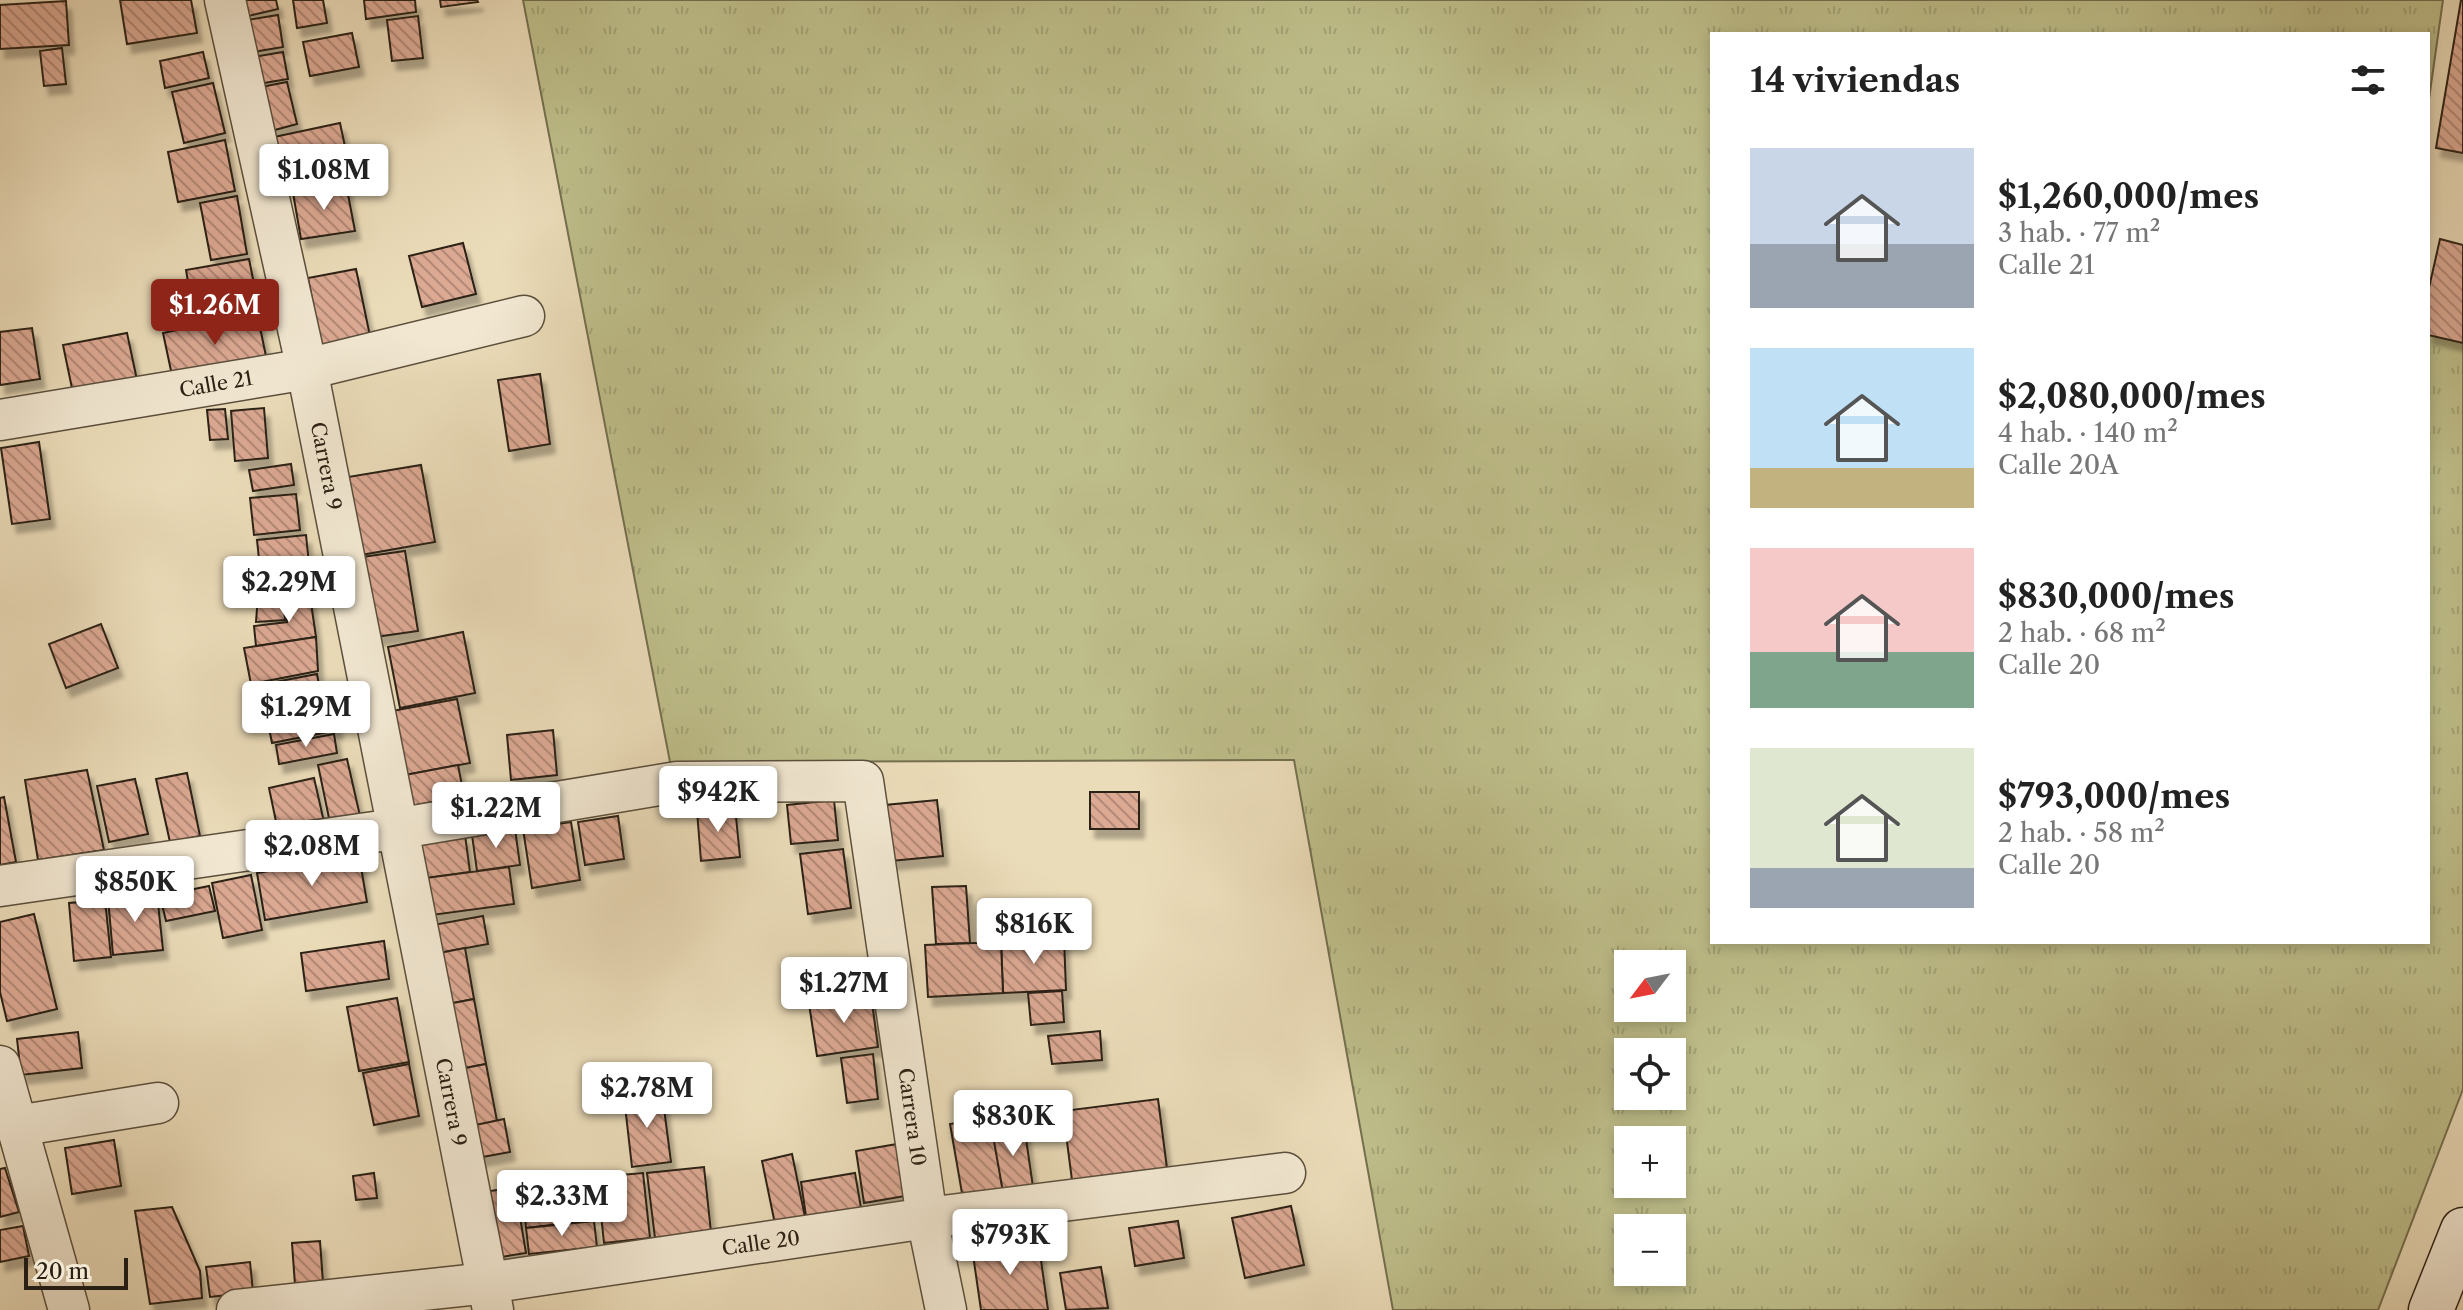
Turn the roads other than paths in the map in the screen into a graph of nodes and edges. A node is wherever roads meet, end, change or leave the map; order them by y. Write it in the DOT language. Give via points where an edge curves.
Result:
graph roads {
  1 [pos="225,0"];
  2 [pos="524,316"];
  3 [pos="307,369"];
  4 [pos="0,420"];
  5 [pos="395,829"];
  6 [pos="0,886"];
  7 [pos="0,1066"];
  8 [pos="158,1103"];
  9 [pos="17,1126"];
  10 [pos="1285,1173"];
  11 [pos="927,1218"];
  12 [pos="2463,1230"];
  13 [pos="490,1297"];
  14 [pos="2444,1299"];
  15 [pos="69,1310"];
  16 [pos="237,1310"];
  17 [pos="946,1310"];
  1 -- 3 [label="street, Carrera 9"];
  2 -- 3 [label="street, Calle 21"];
  3 -- 4 [label="street, Calle 21"];
  3 -- 5 [label="street, Carrera 9"];
  5 -- 6 [label="street"];
  5 -- 11 [label="street, Carrera 10" via="677,782 863,781"];
  5 -- 13 [label="street, Carrera 9"];
  7 -- 9 [label="street"];
  8 -- 9 [label="street"];
  9 -- 15 [label="street"];
  10 -- 11 [label="street, Calle 20"];
  11 -- 13 [label="street, Calle 20"];
  11 -- 17 [label="street, Carrera 10"];
  12 -- 14 [label="main road"];
  13 -- 16 [label="street, Calle 20"];
}
